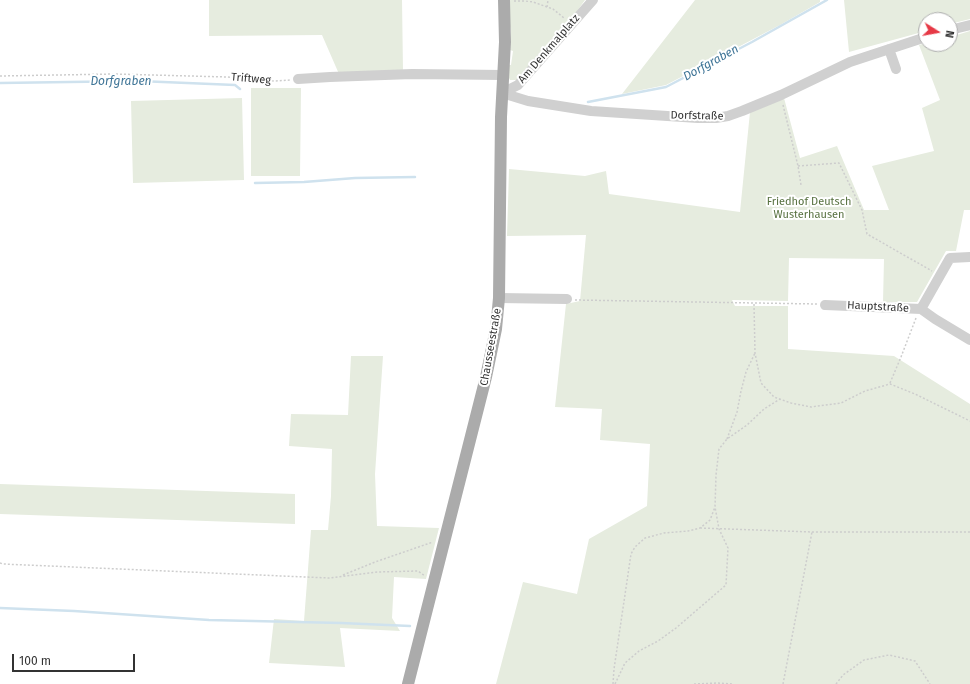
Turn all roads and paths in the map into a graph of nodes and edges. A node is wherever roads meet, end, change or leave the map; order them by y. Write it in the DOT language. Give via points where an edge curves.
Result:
graph roads {
  1 [pos="548,0"];
  2 [pos="593,0"];
  3 [pos="508,1"];
  4 [pos="547,7"];
  5 [pos="572,24"];
  6 [pos="970,25"];
  7 [pos="958,28"];
  8 [pos="918,40"];
  9 [pos="889,49"];
  10 [pos="896,69"];
  11 [pos="503,75"];
  12 [pos="0,76"];
  13 [pos="298,79"];
  14 [pos="502,93"];
  15 [pos="780,95"];
  16 [pos="798,166"];
  17 [pos="801,185"];
  18 [pos="970,257"];
  19 [pos="940,275"];
  20 [pos="499,298"];
  21 [pos="567,299"];
  22 [pos="754,304"];
  23 [pos="825,305"];
  24 [pos="920,309"];
  25 [pos="970,340"];
  26 [pos="755,354"];
  27 [pos="890,384"];
  28 [pos="780,399"];
  29 [pos="970,421"];
  30 [pos="727,439"];
  31 [pos="715,507"];
  32 [pos="700,528"];
  33 [pos="719,529"];
  34 [pos="812,532"];
  35 [pos="970,532"];
  36 [pos="438,540"];
  37 [pos="0,563"];
  38 [pos="339,577"];
  39 [pos="427,581"];
  40 [pos="408,684"];
  41 [pos="614,684"];
  42 [pos="694,684"];
  43 [pos="733,684"];
  44 [pos="783,684"];
  45 [pos="836,684"];
  46 [pos="930,684"];
  1 -- 4 [label="path"];
  2 -- 5 [label="street, Am Denkmalplatz"];
  3 -- 4 [label="path" via="533,2"];
  3 -- 11 [label="main road, Chausseestraße"];
  4 -- 5 [label="path"];
  5 -- 14 [label="street, Am Denkmalplatz" via="518,85"];
  6 -- 7 [label="street"];
  8 -- 9 [label="street, Dorfstraße"];
  9 -- 10 [label="street"];
  9 -- 15 [label="street, Dorfstraße" via="850,62"];
  11 -- 13 [label="street" via="400,75"];
  11 -- 14 [label="main road, Chausseestraße"];
  12 -- 13 [label="path, Triftweg" via="115,74 220,76 275,81"];
  14 -- 15 [label="street, Dorfstraße" via="528,101 591,111 716,118 742,112"];
  14 -- 20 [label="main road, Chausseestraße"];
  15 -- 16 [label="path"];
  16 -- 17 [label="path"];
  16 -- 19 [label="path" via="839,163 862,210 867,234"];
  18 -- 19 [label="street" via="950,258"];
  19 -- 24 [label="street"];
  20 -- 21 [label="street"];
  20 -- 40 [label="main road, Chausseestraße" via="496,329 486,377"];
  21 -- 22 [label="path"];
  22 -- 23 [label="path"];
  22 -- 26 [label="path"];
  23 -- 24 [label="street, Hauptstraße"];
  24 -- 25 [label="street, Hauptstraße"];
  24 -- 27 [label="path"];
  26 -- 28 [label="path" via="761,384 774,397"];
  26 -- 30 [label="path" via="746,372 737,412"];
  27 -- 28 [label="path" via="865,390 841,403 811,407"];
  27 -- 29 [label="path"];
  28 -- 30 [label="path"];
  30 -- 31 [label="path" via="718,449"];
  31 -- 32 [label="path" via="710,520"];
  31 -- 33 [label="path"];
  32 -- 33 [label="path"];
  32 -- 41 [label="path" via="645,538 631,554"];
  33 -- 34 [label="path"];
  33 -- 41 [label="path" via="728,548 726,585 676,628 625,663"];
  34 -- 35 [label="path"];
  34 -- 44 [label="path"];
  36 -- 38 [label="path"];
  37 -- 38 [label="path"];
  38 -- 39 [label="path" via="378,572 418,571 426,576"];
  42 -- 43 [label="path"];
  45 -- 46 [label="path" via="864,660 889,656 915,661"];
}
